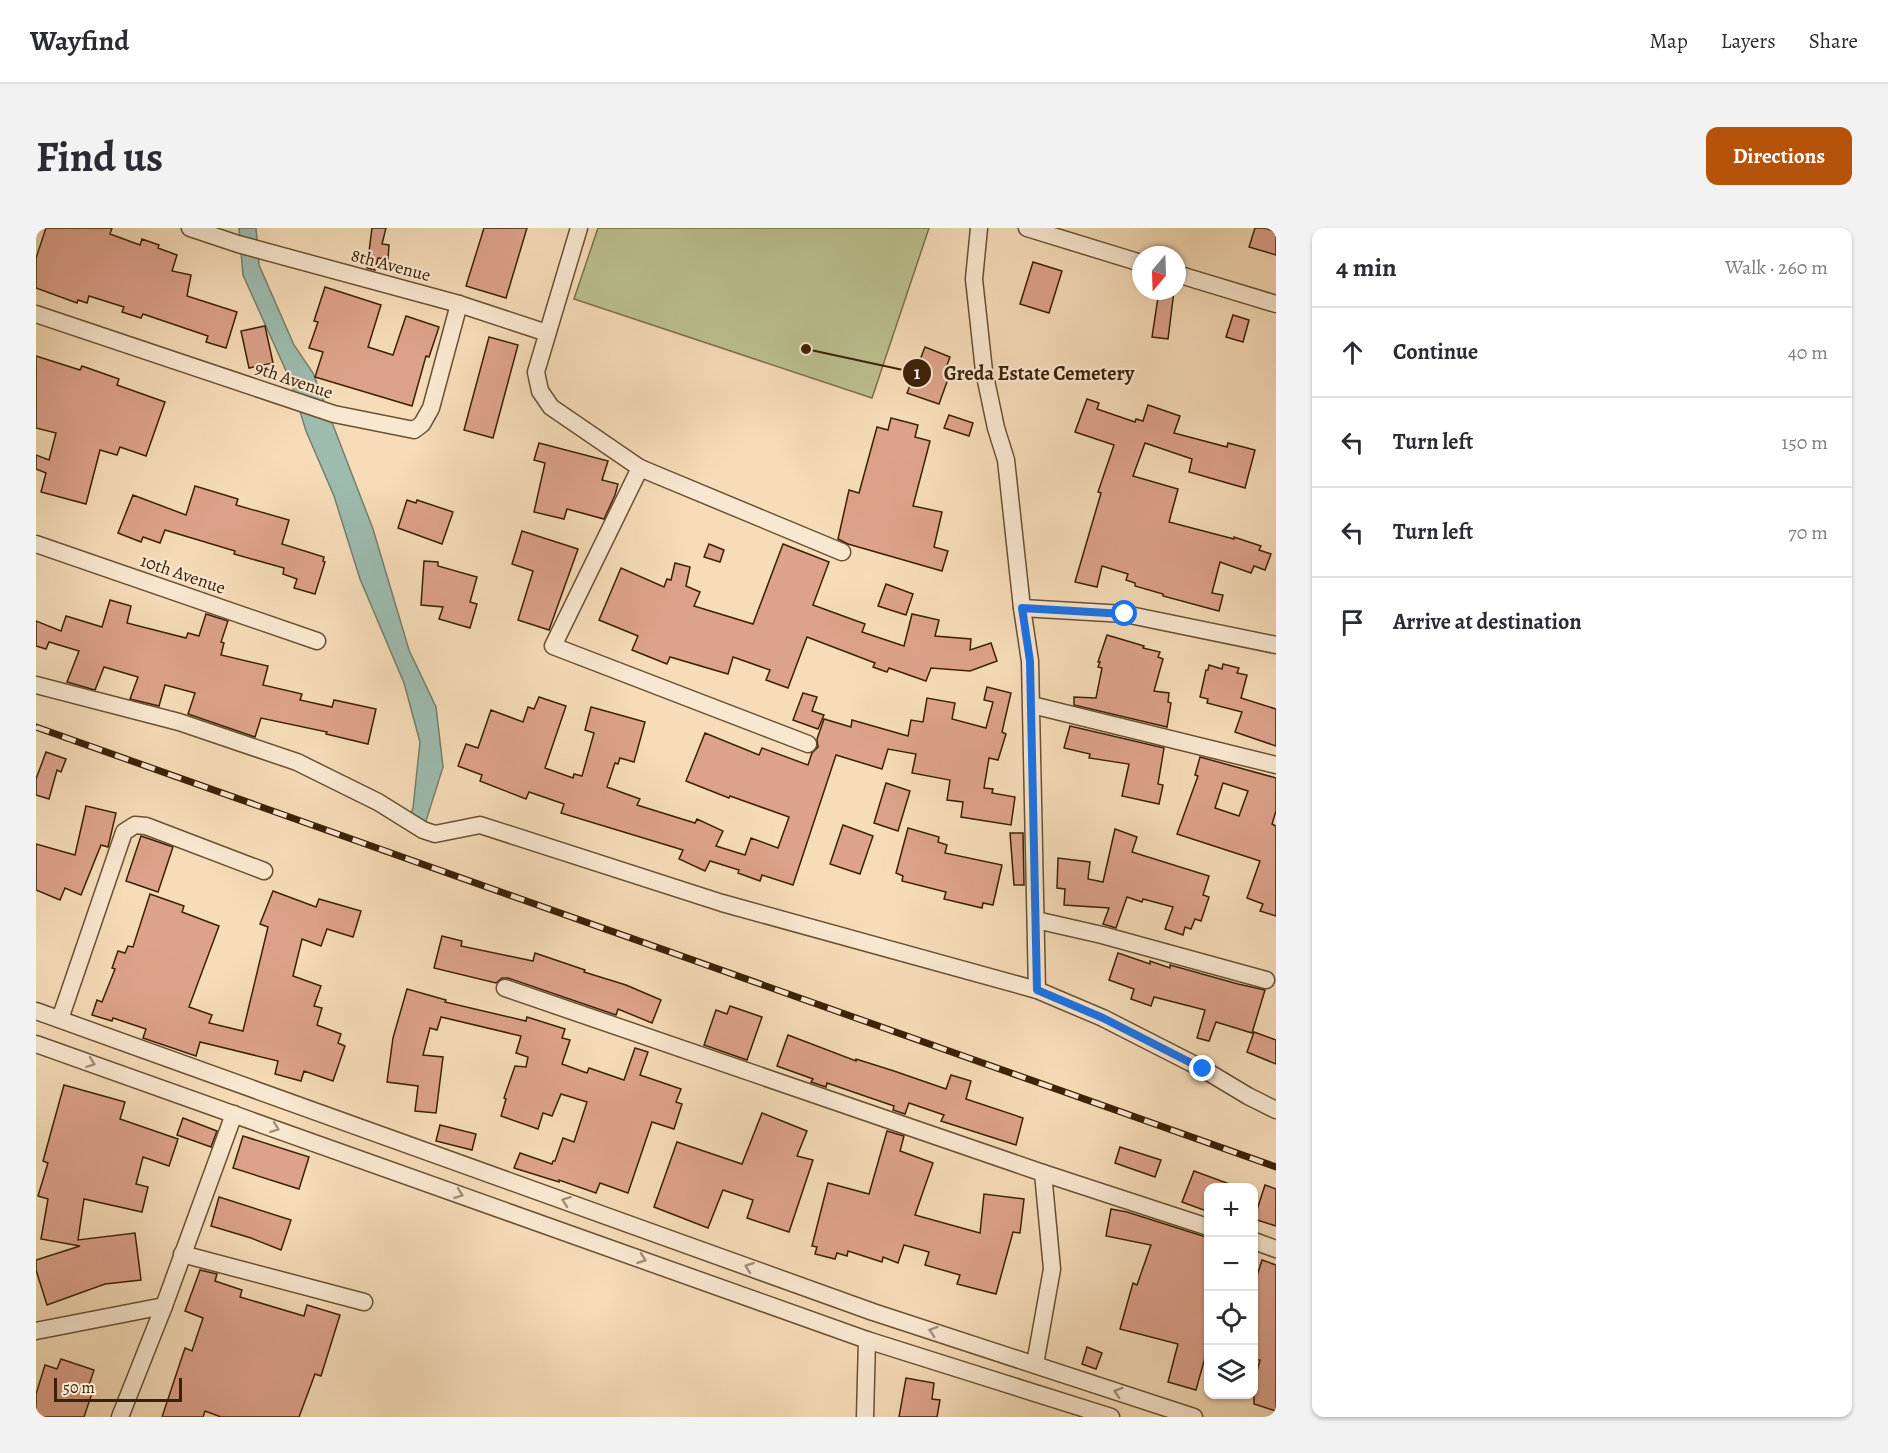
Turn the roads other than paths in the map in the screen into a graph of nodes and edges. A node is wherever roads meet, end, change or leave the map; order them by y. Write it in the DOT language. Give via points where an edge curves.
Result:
graph roads {
  1 [pos="190,228"];
  2 [pos="579,228"];
  3 [pos="979,228"];
  4 [pos="1027,228"];
  5 [pos="1132,260"];
  6 [pos="1186,277"];
  7 [pos="459,304"];
  8 [pos="1276,304"];
  9 [pos="36,314"];
  10 [pos="547,333"];
  11 [pos="640,468"];
  12 [pos="36,544"];
  13 [pos="842,552"];
  14 [pos="1022,608"];
  15 [pos="317,641"];
  16 [pos="1276,645"];
  17 [pos="36,685"];
  18 [pos="1032,705"];
  19 [pos="808,744"];
  20 [pos="1276,765"];
  21 [pos="264,870"];
  22 [pos="1036,920"];
  23 [pos="1266,980"];
  24 [pos="505,988"];
  25 [pos="1037,990"];
  26 [pos="36,1011"];
  27 [pos="60,1019"];
  28 [pos="36,1044"];
  29 [pos="1276,1110"];
  30 [pos="234,1114"];
  31 [pos="1043,1173"];
  32 [pos="1204,1225"];
  33 [pos="1258,1242"];
  34 [pos="1276,1249"];
  35 [pos="182,1254"];
  36 [pos="364,1302"];
  37 [pos="164,1306"];
  38 [pos="36,1330"];
  39 [pos="867,1340"];
  40 [pos="1035,1364"];
  41 [pos="1103,1416"];
  42 [pos="120,1417"];
  43 [pos="865,1417"];
  44 [pos="1194,1417"];
  1 -- 7 [label="street, 8th Avenue"];
  2 -- 10 [label="street"];
  3 -- 14 [label="street" via="974,279 984,371 1006,460"];
  4 -- 5 [label="street"];
  6 -- 8 [label="street"];
  7 -- 9 [label="street, 9th Avenue" via="431,408 414,430 334,414"];
  7 -- 10 [label="street, 8th Avenue"];
  10 -- 11 [label="street" via="536,372 545,399"];
  11 -- 13 [label="street"];
  11 -- 19 [label="street" via="553,646"];
  12 -- 15 [label="street, 10th Avenue"];
  14 -- 16 [label="street" via="1125,614"];
  14 -- 18 [label="street"];
  17 -- 25 [label="street" via="179,722 297,762 435,834 480,825 722,903"];
  18 -- 20 [label="street"];
  18 -- 22 [label="street"];
  21 -- 27 [label="street" via="146,826 135,825 124,832"];
  22 -- 23 [label="street"];
  22 -- 25 [label="street"];
  24 -- 31 [label="street"];
  25 -- 29 [label="street" via="1113,1023"];
  26 -- 27 [label="street"];
  40 -- 27 [label="street, one-way" via="873,1312"];
  28 -- 30 [label="street, one-way"];
  30 -- 35 [label="street"];
  30 -- 39 [label="street, one-way"];
  31 -- 32 [label="street"];
  31 -- 40 [label="street" via="1052,1269"];
  33 -- 34 [label="street"];
  35 -- 36 [label="street"];
  35 -- 37 [label="street"];
  37 -- 38 [label="street"];
  37 -- 42 [label="street"];
  39 -- 41 [label="street"];
  39 -- 43 [label="street"];
  44 -- 40 [label="street, one-way"];
}
